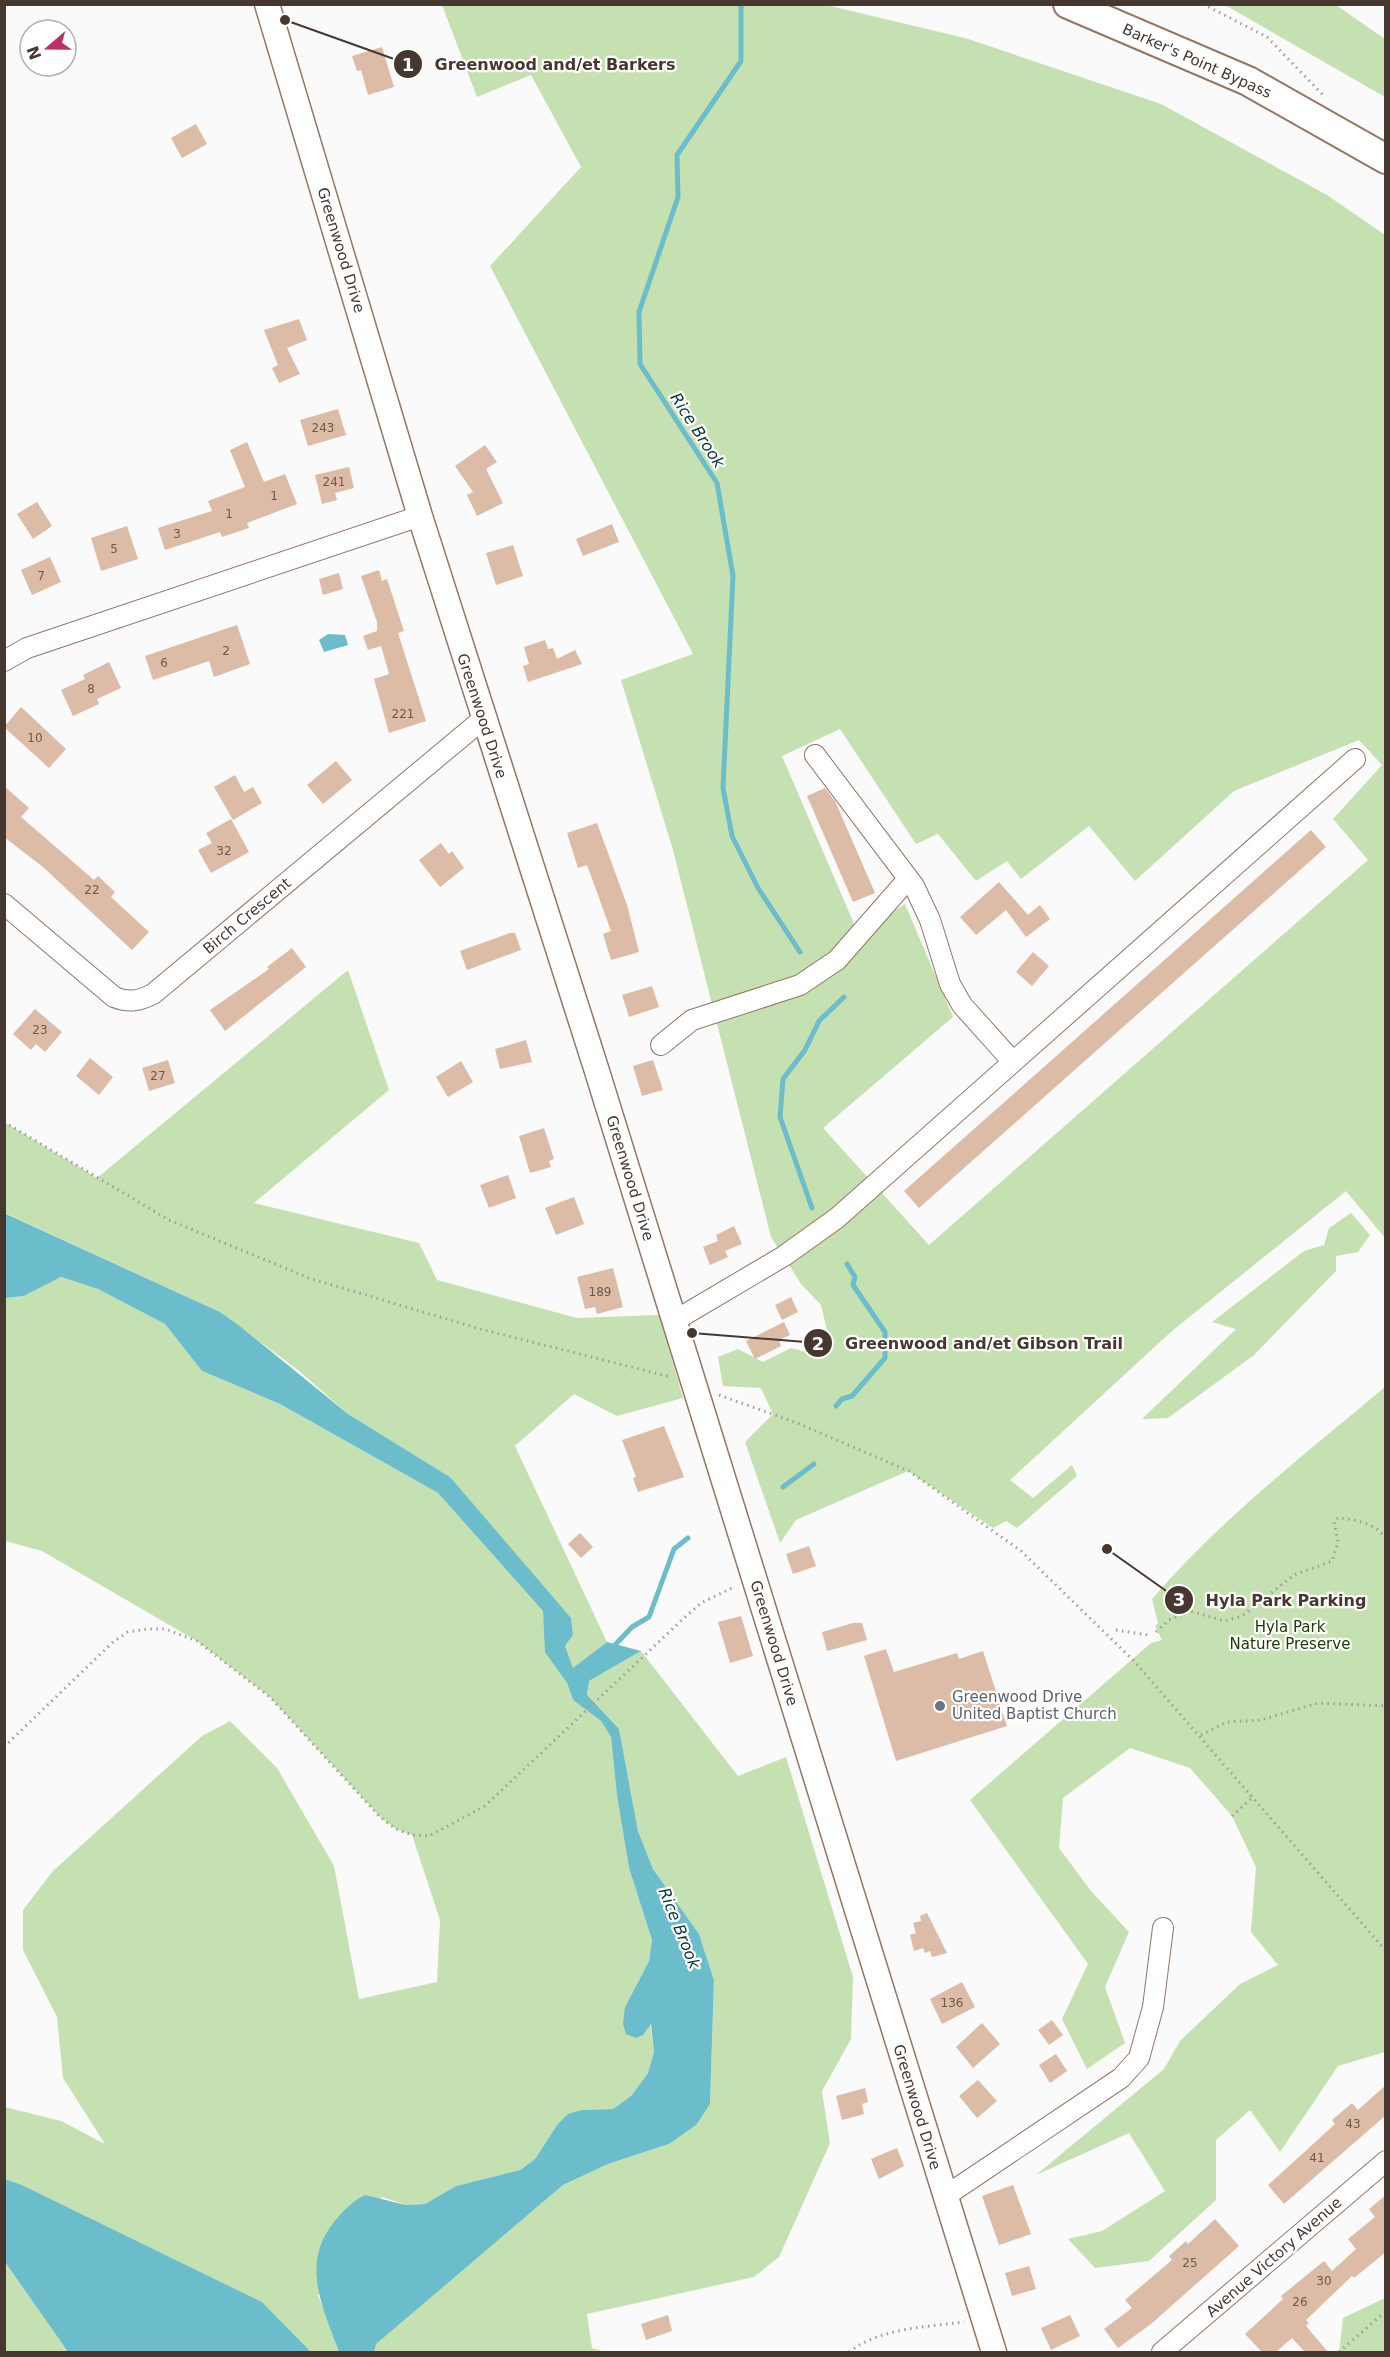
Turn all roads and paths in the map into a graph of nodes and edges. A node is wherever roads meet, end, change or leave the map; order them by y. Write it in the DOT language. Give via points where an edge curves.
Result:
graph roads {
  1 [pos="267,4"];
  2 [pos="1068,4"];
  3 [pos="1203,4"];
  4 [pos="1332,104"];
  5 [pos="1386,159"];
  6 [pos="420,516"];
  7 [pos="4,661"];
  8 [pos="483,719"];
  9 [pos="815,754"];
  10 [pos="1355,759"];
  11 [pos="908,879"];
  12 [pos="4,904"];
  13 [pos="661,1045"];
  14 [pos="1013,1062"];
  15 [pos="4,1122"];
  16 [pos="674,1322"];
  17 [pos="677,1379"];
  18 [pos="716,1395"];
  19 [pos="1386,1539"];
  20 [pos="754,1579"];
  21 [pos="1116,1630"];
  22 [pos="1156,1632"];
  23 [pos="1148,1635"];
  24 [pos="1386,1706"];
  25 [pos="1201,1736"];
  26 [pos="4,1747"];
  27 [pos="1253,1797"];
  28 [pos="1232,1816"];
  29 [pos="1163,1928"];
  30 [pos="1386,1951"];
  31 [pos="1386,2161"];
  32 [pos="944,2197"];
  33 [pos="1386,2311"];
  34 [pos="984,2319"];
  35 [pos="849,2352"];
  36 [pos="994,2352"];
  37 [pos="1162,2352"];
  38 [pos="1339,2352"];
  1 -- 6 [label="main road, Greenwood Drive"];
  2 -- 5 [label="highway, Barker's Point Bypass" via="1248,81"];
  3 -- 4 [label="path" via="1267,37"];
  6 -- 7 [label="street" via="27,648"];
  6 -- 8 [label="main road, Greenwood Drive"];
  8 -- 12 [label="street, Birch Crescent" via="141,1000 126,1002 114,997"];
  8 -- 16 [label="main road, Greenwood Drive"];
  9 -- 11 [label="street"];
  10 -- 14 [label="street"];
  11 -- 13 [label="street" via="837,960 800,986 692,1020"];
  11 -- 14 [label="street" via="930,920 950,984 962,1005"];
  14 -- 16 [label="street" via="837,1218 784,1256"];
  15 -- 17 [label="path" via="170,1220 309,1278 480,1329"];
  16 -- 20 [label="main road, Greenwood Drive"];
  18 -- 25 [label="path" via="848,1444 909,1471 942,1492 1021,1551 1133,1660"];
  19 -- 22 [label="path" via="1381,1532 1353,1519 1338,1518 1334,1521 1338,1542 1332,1561 1294,1575 1242,1616 1224,1621 1190,1611 1169,1620"];
  20 -- 26 [label="path" via="701,1603 485,1806 429,1836 396,1829 380,1817 270,1697 197,1641 165,1629 128,1632 113,1642"];
  20 -- 32 [label="main road, Greenwood Drive"];
  21 -- 23 [label="path"];
  24 -- 25 [label="path" via="1318,1703 1261,1720 1227,1722"];
  25 -- 27 [label="path"];
  27 -- 28 [label="path"];
  27 -- 30 [label="path"];
  29 -- 32 [label="street" via="1153,2007 1139,2058 1121,2078"];
  31 -- 37 [label="street, Avenue Victory Avenue"];
  32 -- 34 [label="main road, Greenwood Drive"];
  33 -- 38 [label="path"];
  34 -- 35 [label="path" via="894,2332 862,2342"];
  34 -- 36 [label="main road, Greenwood Drive"];
}
